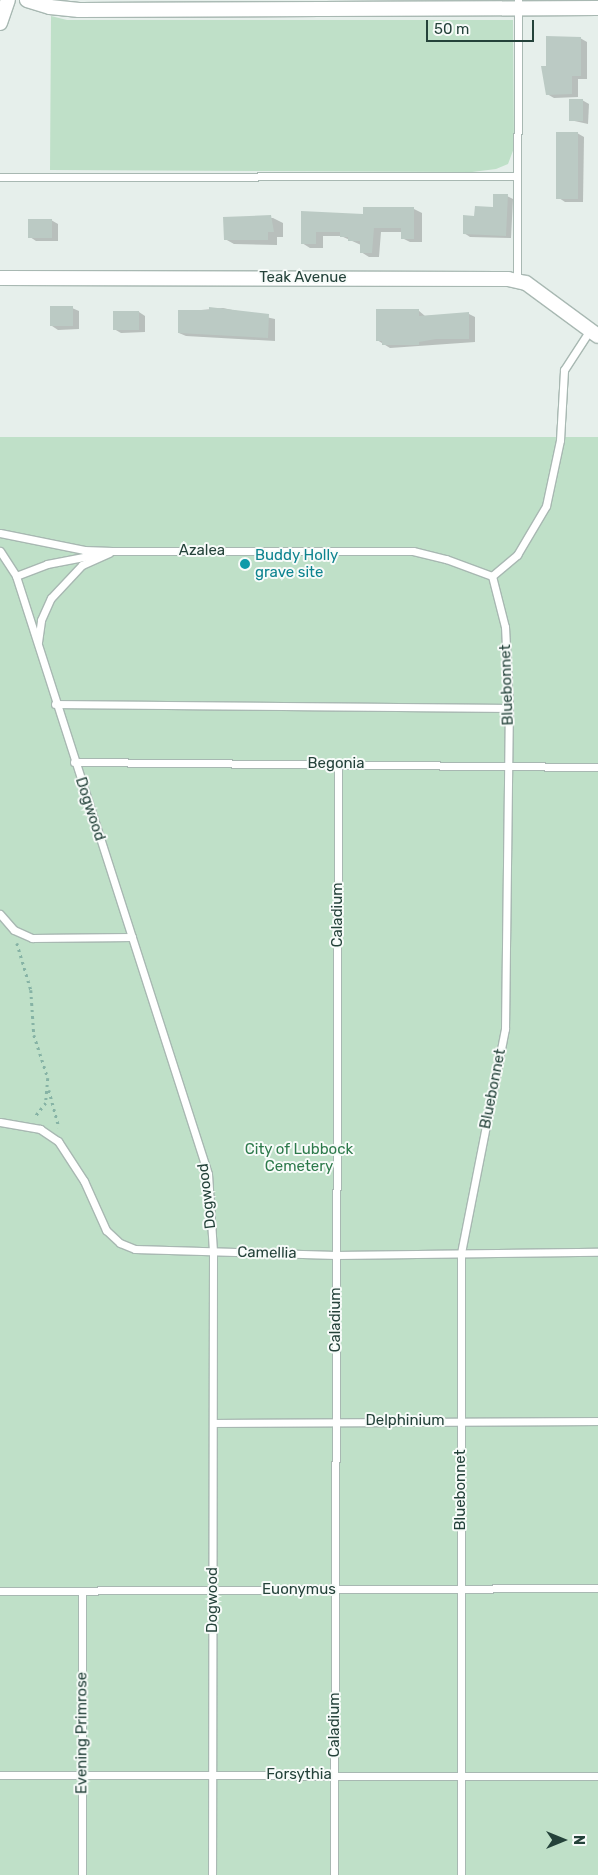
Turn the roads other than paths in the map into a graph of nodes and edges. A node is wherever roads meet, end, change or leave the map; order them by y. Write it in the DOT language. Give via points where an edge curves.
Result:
graph roads {
  1 [pos="8,0"];
  2 [pos="27,0"];
  3 [pos="518,4"];
  4 [pos="598,8"];
  5 [pos="0,22"];
  6 [pos="517,176"];
  7 [pos="0,178"];
  8 [pos="0,278"];
  9 [pos="517,281"];
  10 [pos="595,328"];
  11 [pos="0,533"];
  12 [pos="0,551"];
  13 [pos="112,552"];
  14 [pos="16,576"];
  15 [pos="492,576"];
  16 [pos="37,644"];
  17 [pos="55,704"];
  18 [pos="509,708"];
  19 [pos="74,762"];
  20 [pos="338,764"];
  21 [pos="509,765"];
  22 [pos="598,767"];
  23 [pos="0,914"];
  24 [pos="132,937"];
  25 [pos="0,1122"];
  26 [pos="213,1252"];
  27 [pos="598,1252"];
  28 [pos="461,1253"];
  29 [pos="336,1255"];
  30 [pos="336,1420"];
  31 [pos="461,1421"];
  32 [pos="598,1421"];
  33 [pos="213,1423"];
  34 [pos="598,1588"];
  35 [pos="461,1589"];
  36 [pos="213,1590"];
  37 [pos="335,1590"];
  38 [pos="0,1591"];
  39 [pos="82,1591"];
  40 [pos="0,1775"];
  41 [pos="82,1775"];
  42 [pos="213,1775"];
  43 [pos="334,1776"];
  44 [pos="461,1776"];
  45 [pos="598,1776"];
  46 [pos="82,1875"];
  47 [pos="212,1875"];
  48 [pos="334,1875"];
  49 [pos="461,1875"];
  1 -- 5 [label="street"];
  2 -- 3 [label="street" via="50,7 79,10"];
  3 -- 4 [label="street"];
  3 -- 6 [label="lane"];
  6 -- 7 [label="lane"];
  6 -- 9 [label="lane"];
  8 -- 9 [label="street, Teak Avenue" via="467,277"];
  9 -- 10 [label="street, Teak Avenue" via="544,294"];
  10 -- 15 [label="lane" via="564,370 560,440 546,506 517,555"];
  11 -- 13 [label="lane, Azalea" via="84,550"];
  12 -- 14 [label="lane, Dogwood"];
  13 -- 14 [label="lane" via="47,564"];
  13 -- 15 [label="lane, Azalea" via="413,551"];
  13 -- 16 [label="lane" via="82,565 51,598 41,620"];
  14 -- 16 [label="lane, Dogwood"];
  15 -- 18 [label="lane, Bluebonnet" via="505,627"];
  16 -- 17 [label="lane, Dogwood"];
  17 -- 18 [label="lane"];
  17 -- 19 [label="lane, Dogwood"];
  18 -- 21 [label="lane, Bluebonnet"];
  19 -- 20 [label="lane, Begonia"];
  19 -- 24 [label="lane, Dogwood"];
  20 -- 21 [label="lane, Begonia"];
  20 -- 29 [label="lane, Caladium"];
  21 -- 22 [label="lane, Begonia"];
  21 -- 28 [label="lane, Bluebonnet" via="505,1029"];
  23 -- 24 [label="lane" via="14,930 32,938"];
  24 -- 26 [label="lane, Dogwood" via="208,1174"];
  25 -- 26 [label="lane, Camellia" via="40,1129 58,1141 77,1168 106,1230 120,1243 154,1251"];
  26 -- 29 [label="lane, Camellia"];
  26 -- 33 [label="lane, Dogwood"];
  27 -- 28 [label="lane, Camellia"];
  28 -- 29 [label="lane, Camellia"];
  28 -- 31 [label="lane, Bluebonnet"];
  29 -- 30 [label="lane, Caladium"];
  30 -- 31 [label="lane, Delphinium"];
  30 -- 33 [label="lane, Delphinium"];
  30 -- 37 [label="lane, Caladium"];
  31 -- 32 [label="lane, Delphinium"];
  31 -- 35 [label="lane, Bluebonnet"];
  33 -- 36 [label="lane, Dogwood"];
  34 -- 35 [label="lane, Euonymus"];
  35 -- 37 [label="lane, Euonymus"];
  35 -- 44 [label="lane, Bluebonnet"];
  36 -- 37 [label="lane, Euonymus"];
  36 -- 39 [label="lane, Euonymus"];
  36 -- 42 [label="lane, Dogwood"];
  37 -- 43 [label="lane, Caladium"];
  38 -- 39 [label="lane, Euonymus"];
  39 -- 41 [label="lane, Evening Primrose"];
  40 -- 41 [label="lane, Forsythia"];
  41 -- 42 [label="lane, Forsythia"];
  41 -- 46 [label="lane, Evening Primrose"];
  42 -- 43 [label="lane, Forsythia"];
  42 -- 47 [label="lane, Dogwood"];
  43 -- 44 [label="lane, Forsythia"];
  43 -- 48 [label="lane, Caladium"];
  44 -- 45 [label="lane, Forsythia"];
  44 -- 49 [label="lane, Bluebonnet"];
}
